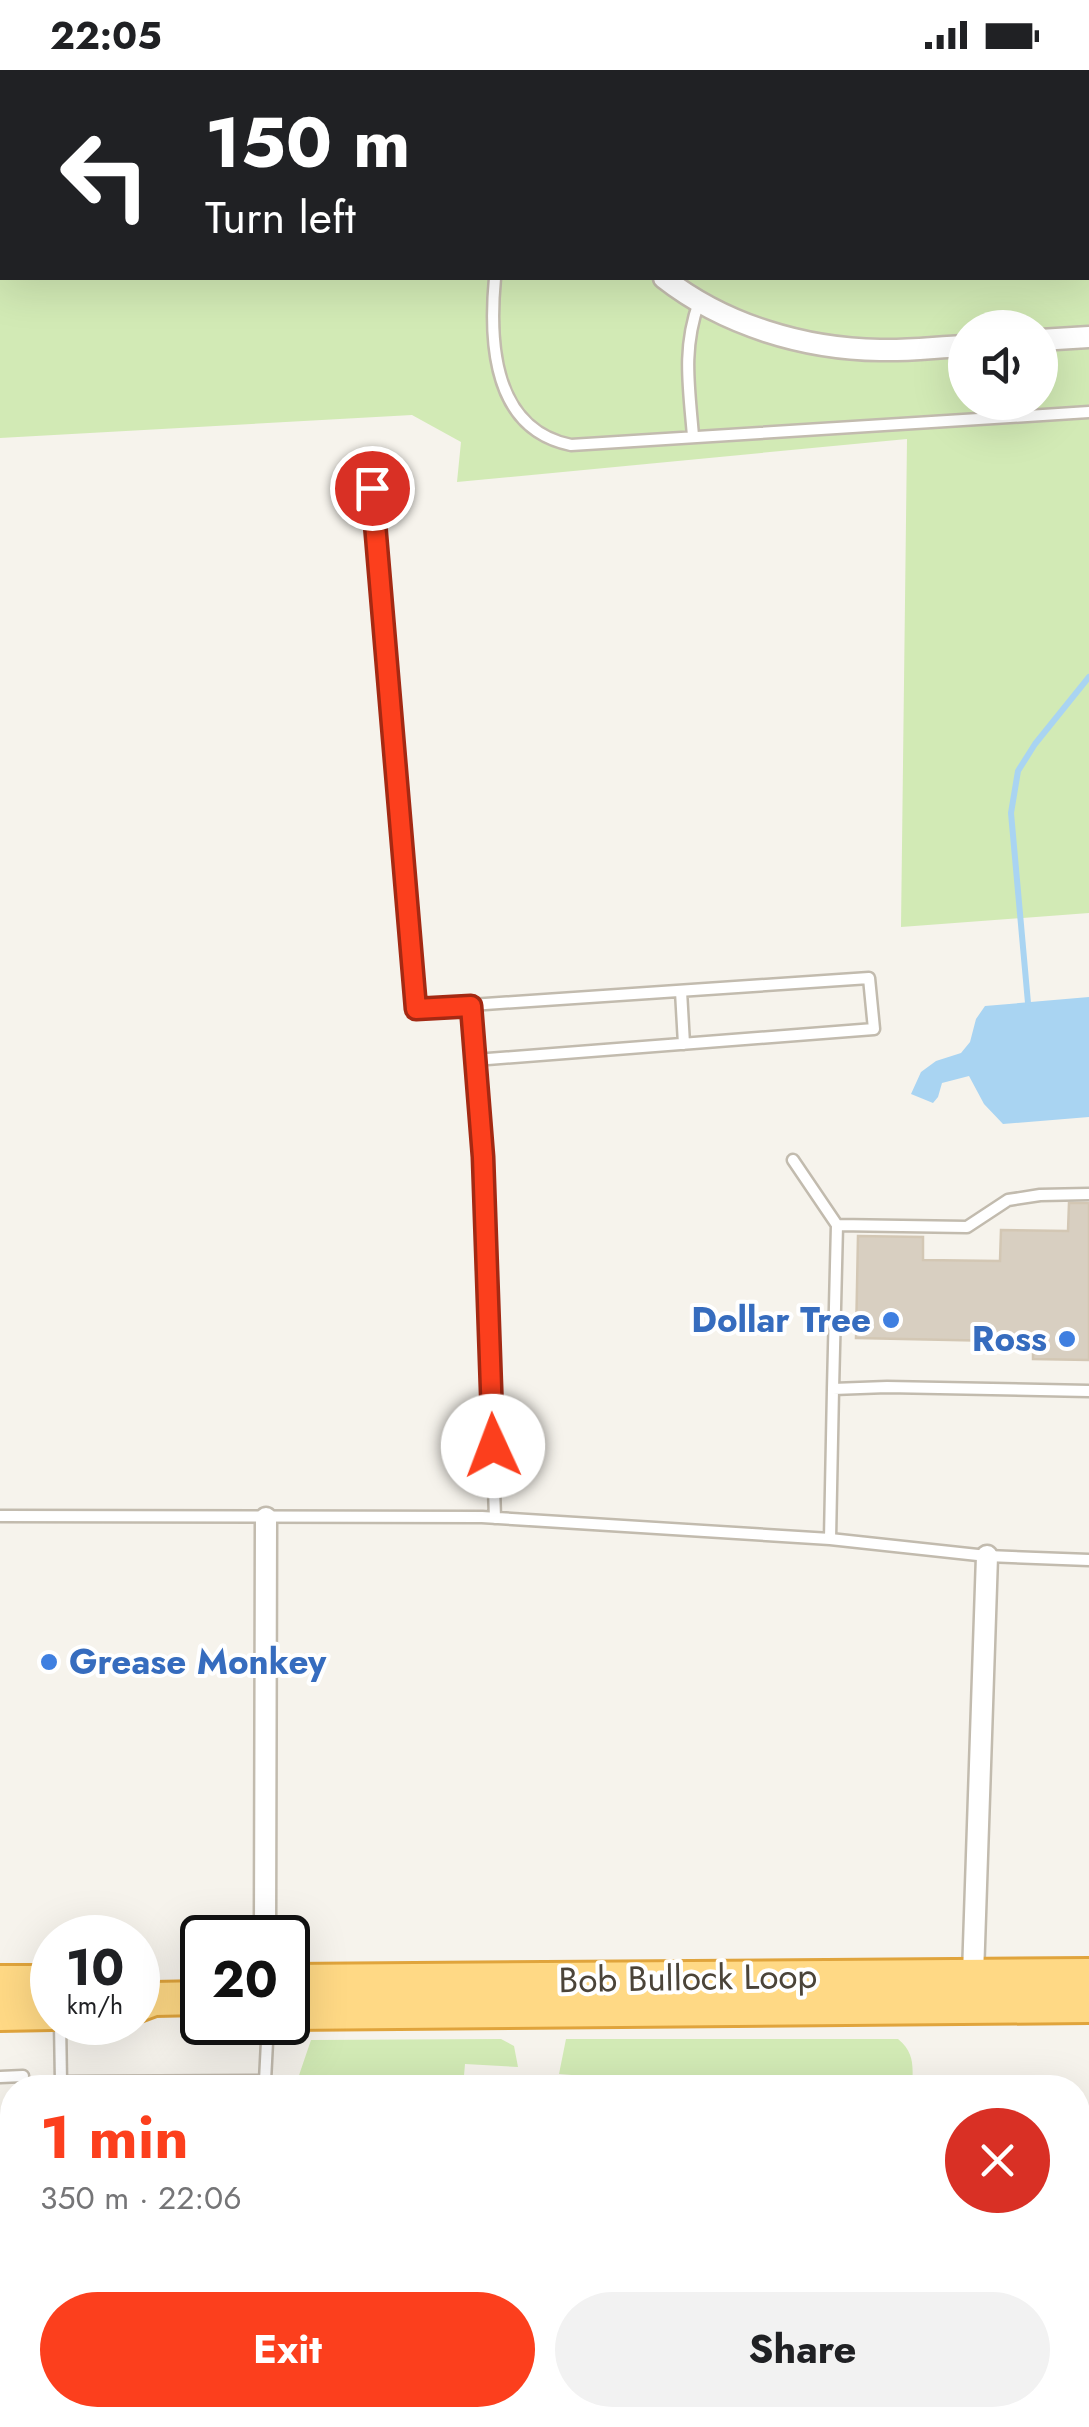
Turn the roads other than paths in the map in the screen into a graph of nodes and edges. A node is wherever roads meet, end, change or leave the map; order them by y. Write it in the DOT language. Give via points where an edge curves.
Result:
graph roads {
  1 [pos="495,280"];
  2 [pos="667,280"];
  3 [pos="699,302"];
  4 [pos="1089,337"];
  5 [pos="1058,339"];
  6 [pos="948,347"];
  7 [pos="1089,412"];
  8 [pos="693,436"];
  9 [pos="372,488"];
  10 [pos="681,991"];
  11 [pos="471,1006"];
  12 [pos="684,1044"];
  13 [pos="475,1060"];
  14 [pos="792,1160"];
  15 [pos="1089,1194"];
  16 [pos="837,1225"];
  17 [pos="834,1389"];
  18 [pos="1089,1391"];
  19 [pos="0,1516"];
  20 [pos="266,1518"];
  21 [pos="495,1518"];
  22 [pos="830,1538"];
  23 [pos="987,1556"];
  24 [pos="1089,1560"];
  25 [pos="266,1915"];
  26 [pos="973,1975"];
  27 [pos="1089,1975"];
  28 [pos="310,1980"];
  29 [pos="444,1980"];
  30 [pos="0,1982"];
  31 [pos="30,1982"];
  32 [pos="310,1997"];
  33 [pos="1089,2006"];
  34 [pos="310,2013"];
  35 [pos="0,2014"];
  36 [pos="30,2014"];
  37 [pos="61,2045"];
  38 [pos="267,2045"];
  39 [pos="62,2075"];
  40 [pos="265,2075"];
  1 -- 8 [label="lane" via="492,327 500,380 530,428 570,444"];
  2 -- 3 [label="street"];
  3 -- 6 [label="street" via="768,332 838,347"];
  3 -- 8 [label="lane" via="688,338"];
  4 -- 5 [label="street"];
  7 -- 8 [label="lane"];
  9 -- 11 [label="lane" via="416,1009"];
  10 -- 11 [label="lane"];
  10 -- 12 [label="lane"];
  10 -- 12 [label="lane" via="869,978 874,1029"];
  11 -- 13 [label="lane"];
  12 -- 13 [label="lane"];
  13 -- 21 [label="lane"];
  14 -- 16 [label="lane"];
  15 -- 16 [label="lane" via="1008,1200 967,1228"];
  16 -- 17 [label="lane"];
  17 -- 18 [label="lane"];
  17 -- 22 [label="lane"];
  19 -- 20 [label="lane"];
  20 -- 21 [label="lane"];
  20 -- 25 [label="street"];
  21 -- 22 [label="lane"];
  22 -- 23 [label="lane"];
  23 -- 24 [label="lane"];
  23 -- 26 [label="street"];
  26 -- 27 [label="highway, Bob Bullock Loop"];
  26 -- 29 [label="highway, Bob Bullock Loop"];
  28 -- 29 [label="highway, Bob Bullock Loop"];
  29 -- 32 [label="highway"];
  30 -- 31 [label="highway"];
  33 -- 34 [label="highway, Bob Bullock Loop"];
  35 -- 36 [label="highway"];
  37 -- 39 [label="lane"];
  38 -- 40 [label="lane"];
}
